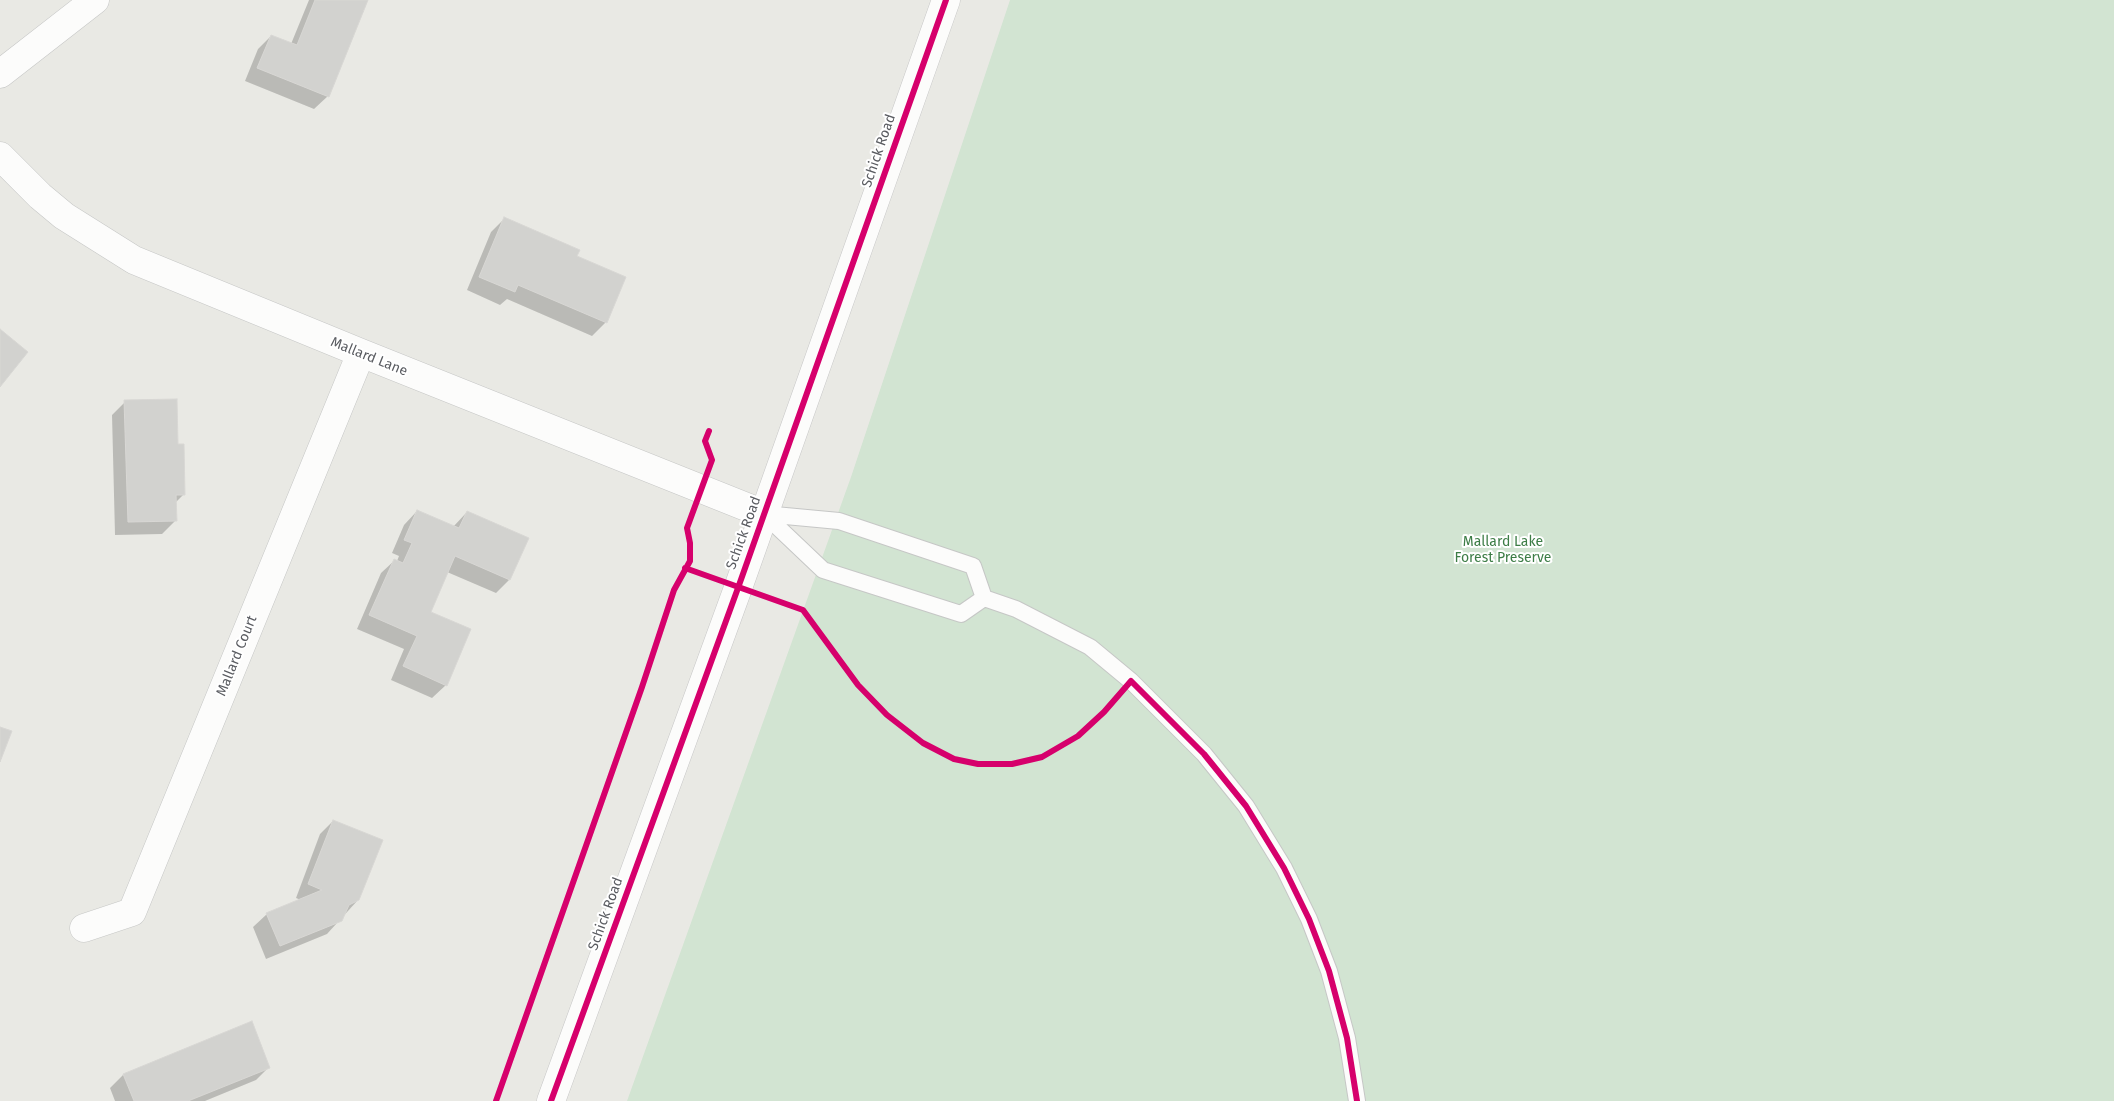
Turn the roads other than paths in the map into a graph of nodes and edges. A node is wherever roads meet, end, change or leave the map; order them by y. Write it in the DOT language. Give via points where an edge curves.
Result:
graph roads {
  1 [pos="95,0"];
  2 [pos="946,0"];
  3 [pos="0,74"];
  4 [pos="0,156"];
  5 [pos="361,353"];
  6 [pos="764,514"];
  7 [pos="984,598"];
  8 [pos="84,928"];
  9 [pos="551,1101"];
  10 [pos="1357,1101"];
  1 -- 3 [label="street"];
  2 -- 6 [label="street, Schick Road"];
  4 -- 5 [label="street, Mallard Lane" via="64,216 134,260"];
  5 -- 6 [label="street, Mallard Lane"];
  5 -- 8 [label="street, Mallard Court" via="132,912"];
  6 -- 7 [label="lane" via="839,520 973,566"];
  6 -- 7 [label="lane" via="823,570 962,614"];
  6 -- 9 [label="street, Schick Road"];
  7 -- 10 [label="lane" via="1016,609 1090,647 1131,681 1204,754 1246,806 1284,868 1329,971 1347,1038"];
}
